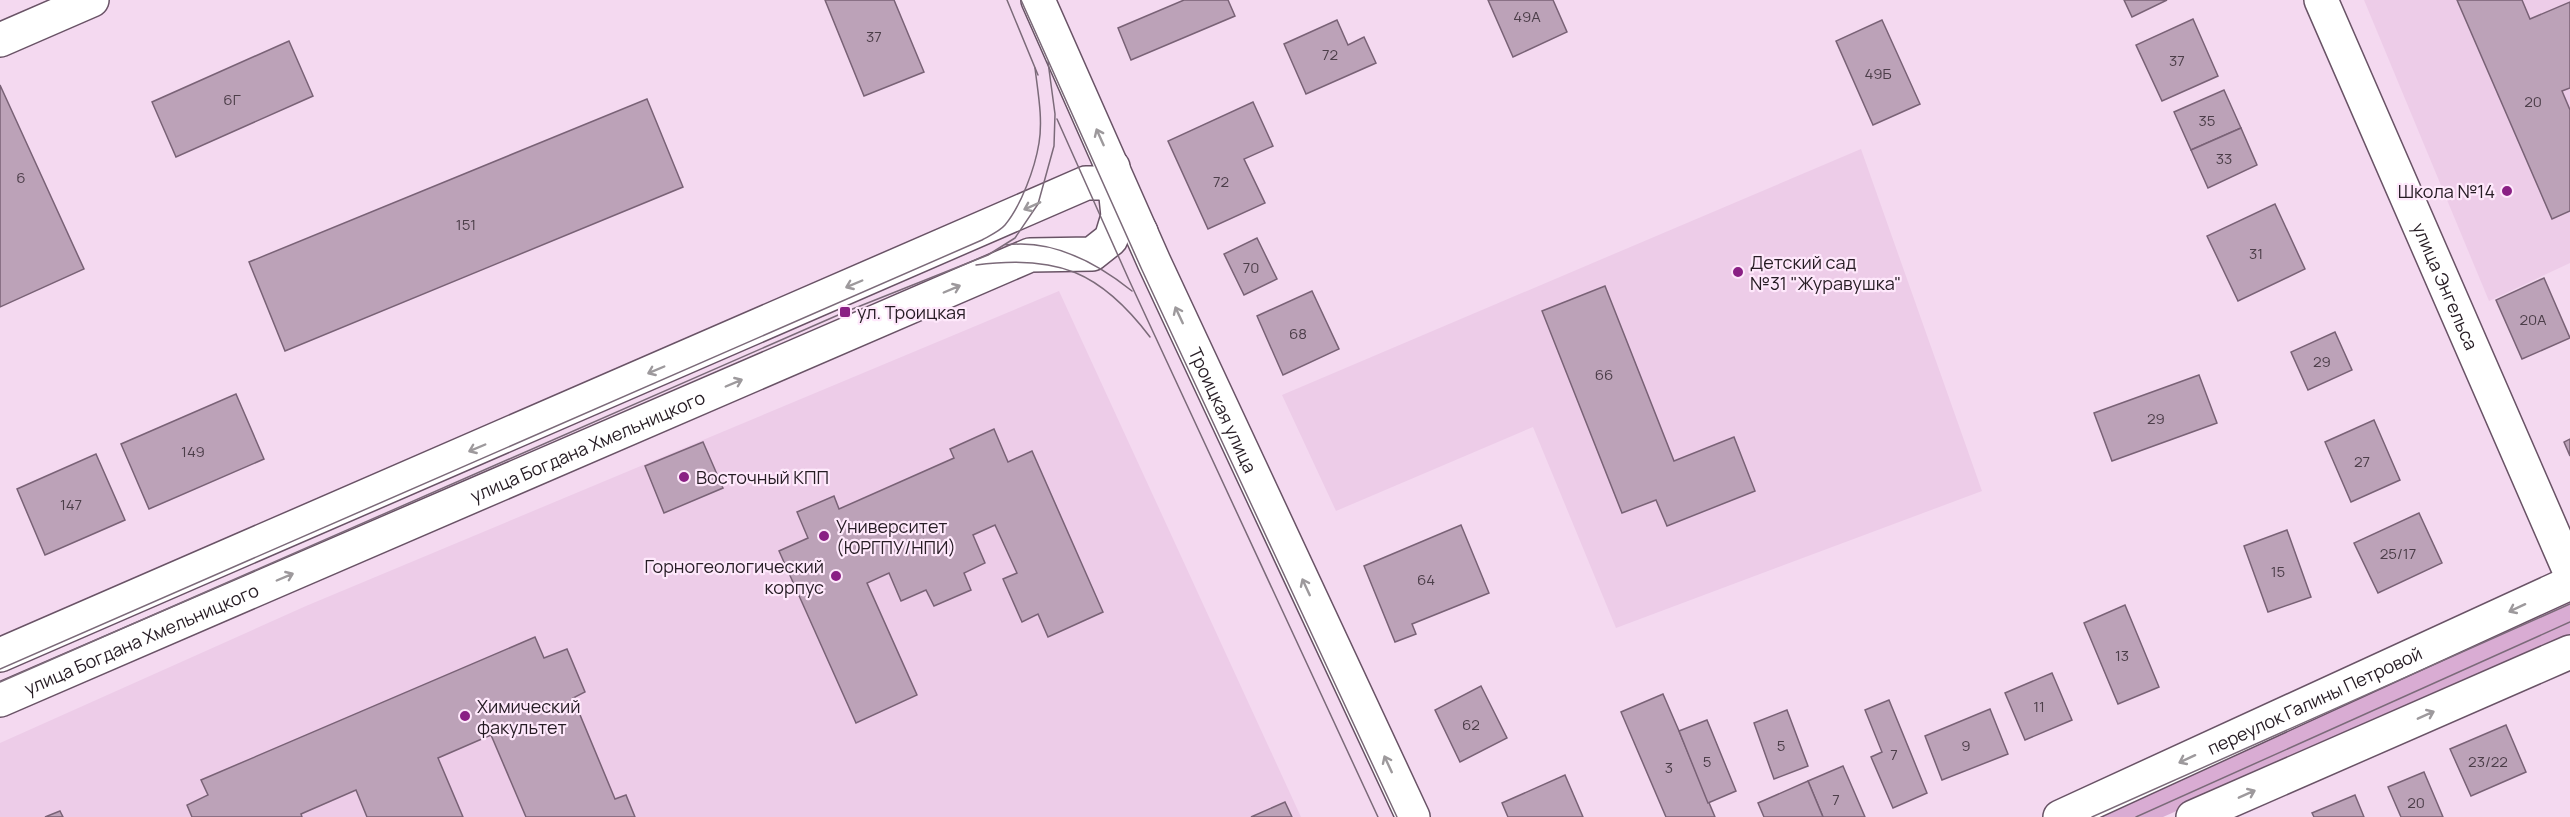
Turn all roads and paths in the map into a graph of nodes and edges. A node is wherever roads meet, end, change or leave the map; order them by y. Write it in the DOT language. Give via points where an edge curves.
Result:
graph roads {
  1 [pos="92,0"];
  2 [pos="1038,0"];
  3 [pos="2321,0"];
  4 [pos="0,40"];
  5 [pos="1104,180"];
  6 [pos="2570,572"];
  7 [pos="2570,584"];
  8 [pos="2570,652"];
  9 [pos="0,655"];
  10 [pos="0,700"];
  11 [pos="1413,817"];
  12 [pos="2060,817"];
  13 [pos="2193,817"];
  1 -- 4 [label="street"];
  5 -- 2 [label="street, one-way"];
  3 -- 6 [label="street, улица Энгельса"];
  5 -- 9 [label="street, one-way"];
  10 -- 5 [label="street, улица Богдана Хмельницкого, one-way" via="1030,255 1092,254 1111,239 1118,216"];
  11 -- 5 [label="street, Троицкая улица, one-way" via="1141,232"];
  7 -- 12 [label="street, переулок Галины Петровой, one-way"];
  13 -- 8 [label="street, one-way"];
}
